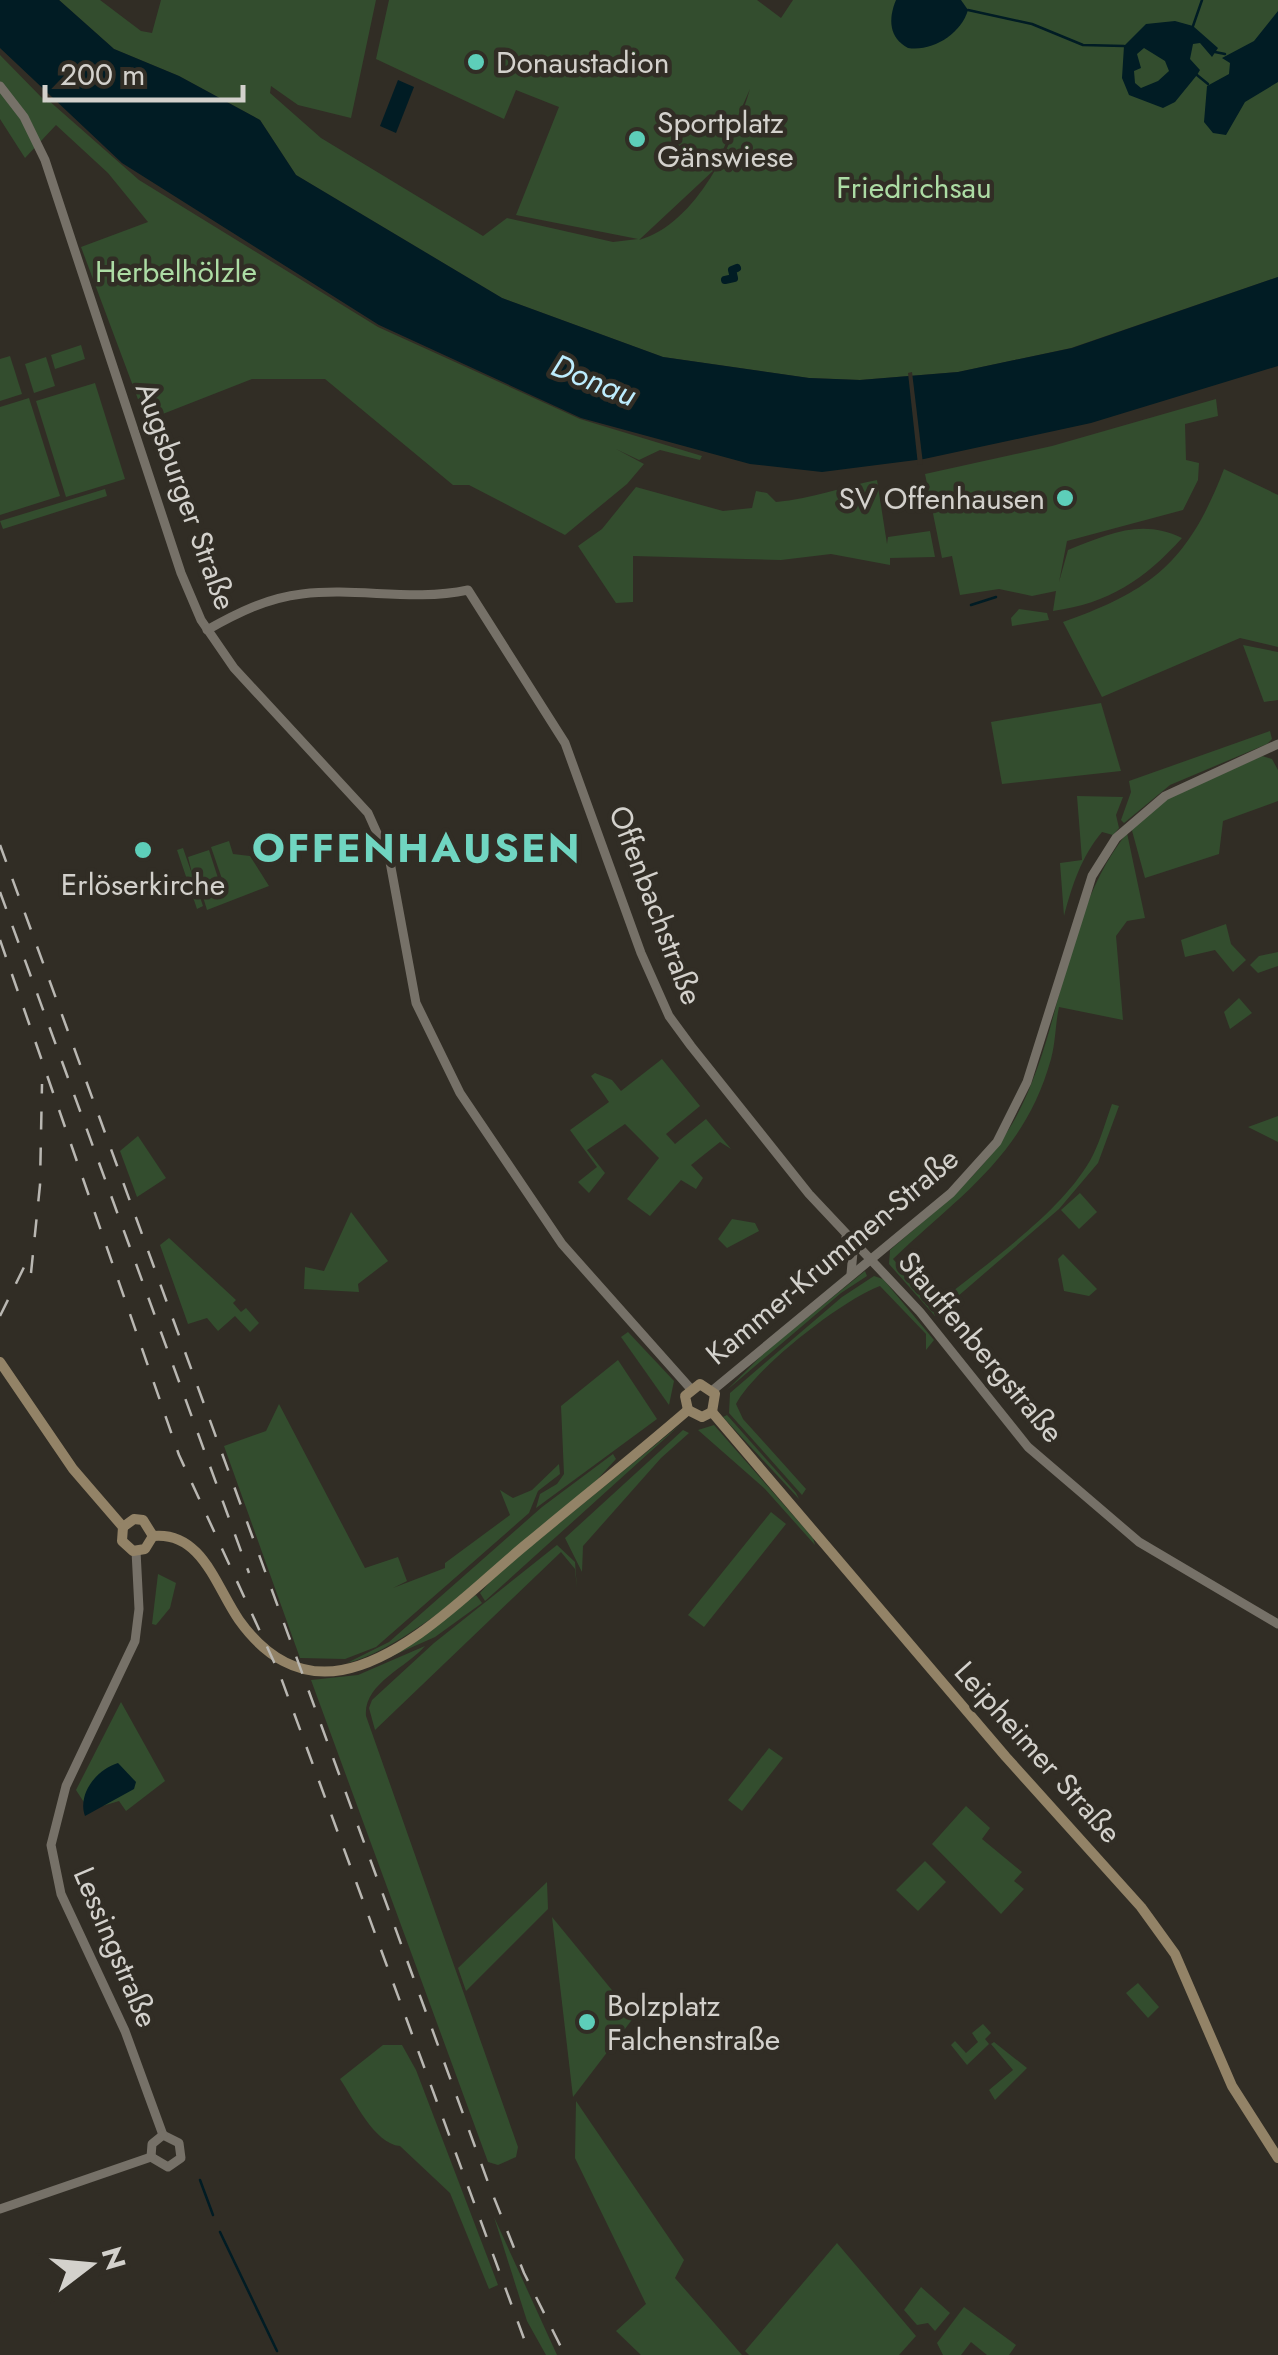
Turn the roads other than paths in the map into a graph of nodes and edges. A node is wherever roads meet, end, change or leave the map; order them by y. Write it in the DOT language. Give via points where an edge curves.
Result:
graph roads {
  1 [pos="0,86"];
  2 [pos="207,630"];
  3 [pos="1278,744"];
  4 [pos="840,1228"];
  5 [pos="872,1258"];
  6 [pos="846,1280"];
  7 [pos="0,1362"];
  8 [pos="690,1388"];
  9 [pos="713,1390"];
  10 [pos="688,1410"];
  11 [pos="712,1412"];
  12 [pos="124,1526"];
  13 [pos="153,1536"];
  14 [pos="136,1551"];
  15 [pos="1278,1624"];
  16 [pos="163,2136"];
  17 [pos="151,2158"];
  18 [pos="1278,2158"];
  19 [pos="0,2209"];
  1 -- 2 [label="street, Augsburger Straße" via="46,160 181,573"];
  2 -- 4 [label="street, Offenbachstraße" via="259,604 303,594 400,598 468,590 571,755 669,1016"];
  2 -- 8 [label="street, Augsburger Straße" via="368,812 390,862 414,995 444,1068 562,1244"];
  3 -- 5 [label="street, Kammer-Krummen-Straße" via="1165,796 1116,838 1092,876 1027,1082 997,1142 967,1178"];
  4 -- 5 [label="street, Offenbachstraße"];
  4 -- 6 [label="street" via="853,1252"];
  5 -- 6 [label="street, Kammer-Krummen-Straße"];
  5 -- 15 [label="street, Stauffenbergstraße" via="1027,1445 1168,1561"];
  6 -- 9 [label="street, Kammer-Krummen-Straße"];
  7 -- 12 [label="main road, Lessingstraße" via="73,1469"];
  8 -- 9 [label="main road, Kammer-Krummen-Straße"];
  8 -- 10 [label="main road, Kammer-Krummen-Straße"];
  9 -- 11 [label="main road, Kammer-Krummen-Straße"];
  10 -- 11 [label="main road, Kammer-Krummen-Straße" via="696,1416"];
  10 -- 13 [label="main road" via="402,1644 355,1666 312,1670 279,1660 252,1637 188,1544"];
  11 -- 18 [label="main road, Leipheimer Straße" via="1142,1906 1175,1954 1232,2086"];
  12 -- 13 [label="main road, Lessingstraße" via="143,1520"];
  12 -- 14 [label="main road, Lessingstraße" via="122,1541"];
  13 -- 14 [label="main road"];
  14 -- 16 [label="street, Lessingstraße" via="135,1640 59,1804 51,1845 62,1894"];
  16 -- 17 [label="street" via="152,2144"];
  16 -- 17 [label="street" via="179,2143 180,2158 163,2167"];
  17 -- 19 [label="street"];
}
